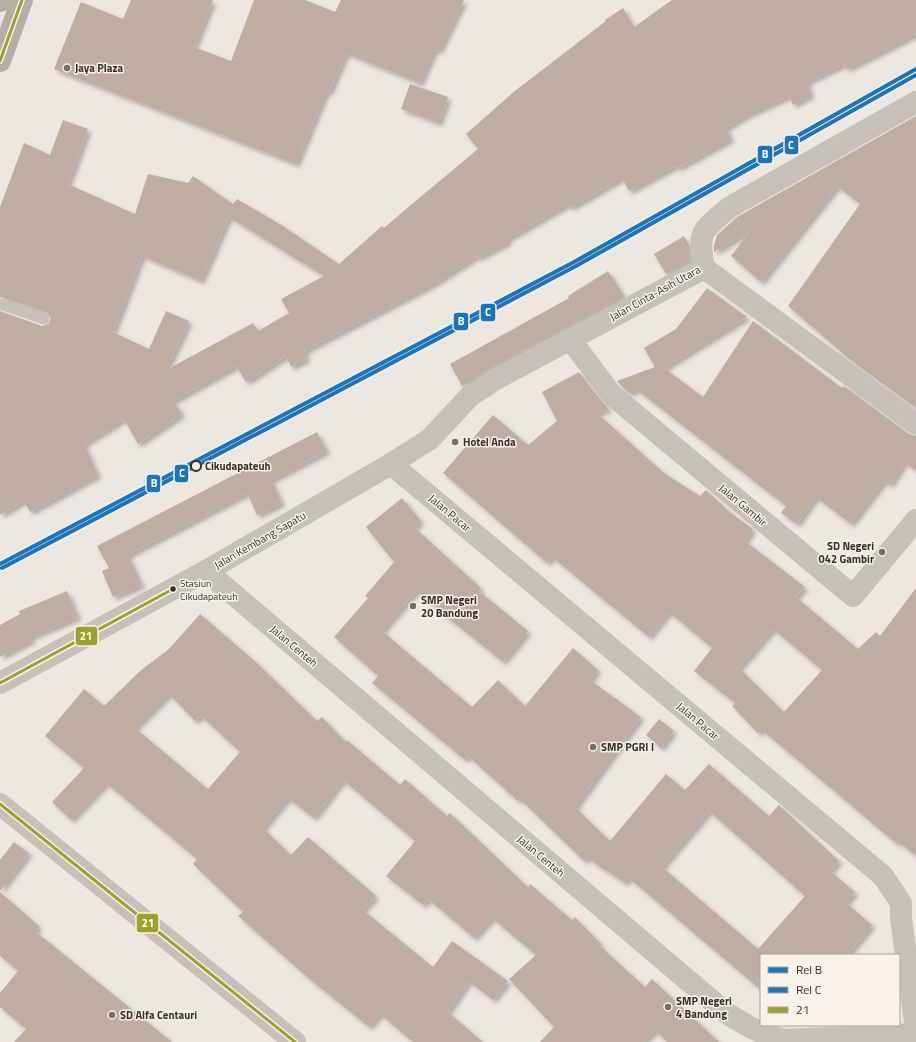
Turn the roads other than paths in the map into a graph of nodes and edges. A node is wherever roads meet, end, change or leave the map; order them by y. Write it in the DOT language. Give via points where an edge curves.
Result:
graph roads {
  1 [pos="22,0"];
  2 [pos="0,61"];
  3 [pos="916,102"];
  4 [pos="704,268"];
  5 [pos="0,304"];
  6 [pos="44,319"];
  7 [pos="570,339"];
  8 [pos="916,424"];
  9 [pos="392,464"];
  10 [pos="916,520"];
  11 [pos="206,571"];
  12 [pos="0,682"];
  13 [pos="0,804"];
  14 [pos="916,1029"];
  15 [pos="916,1034"];
  16 [pos="295,1042"];
  1 -- 2 [label="main road"];
  3 -- 4 [label="street, Jalan Cinta-Asih Utara" via="730,207 704,231 700,243"];
  4 -- 7 [label="street, Jalan Cinta-Asih Utara"];
  4 -- 8 [label="street"];
  5 -- 6 [label="lane"];
  7 -- 9 [label="street, Jalan Cinta-Asih Utara" via="476,392 430,439"];
  7 -- 10 [label="street, Jalan Gambir" via="612,395 853,596"];
  9 -- 11 [label="street, Jalan Kembang Sapatu"];
  9 -- 14 [label="street, Jalan Pacar" via="883,876 901,904"];
  11 -- 12 [label="street, Jalan Kembang Sapatu"];
  11 -- 15 [label="street, Jalan Centeh" via="725,1012 769,1037 785,1040"];
  13 -- 16 [label="street"];
}
